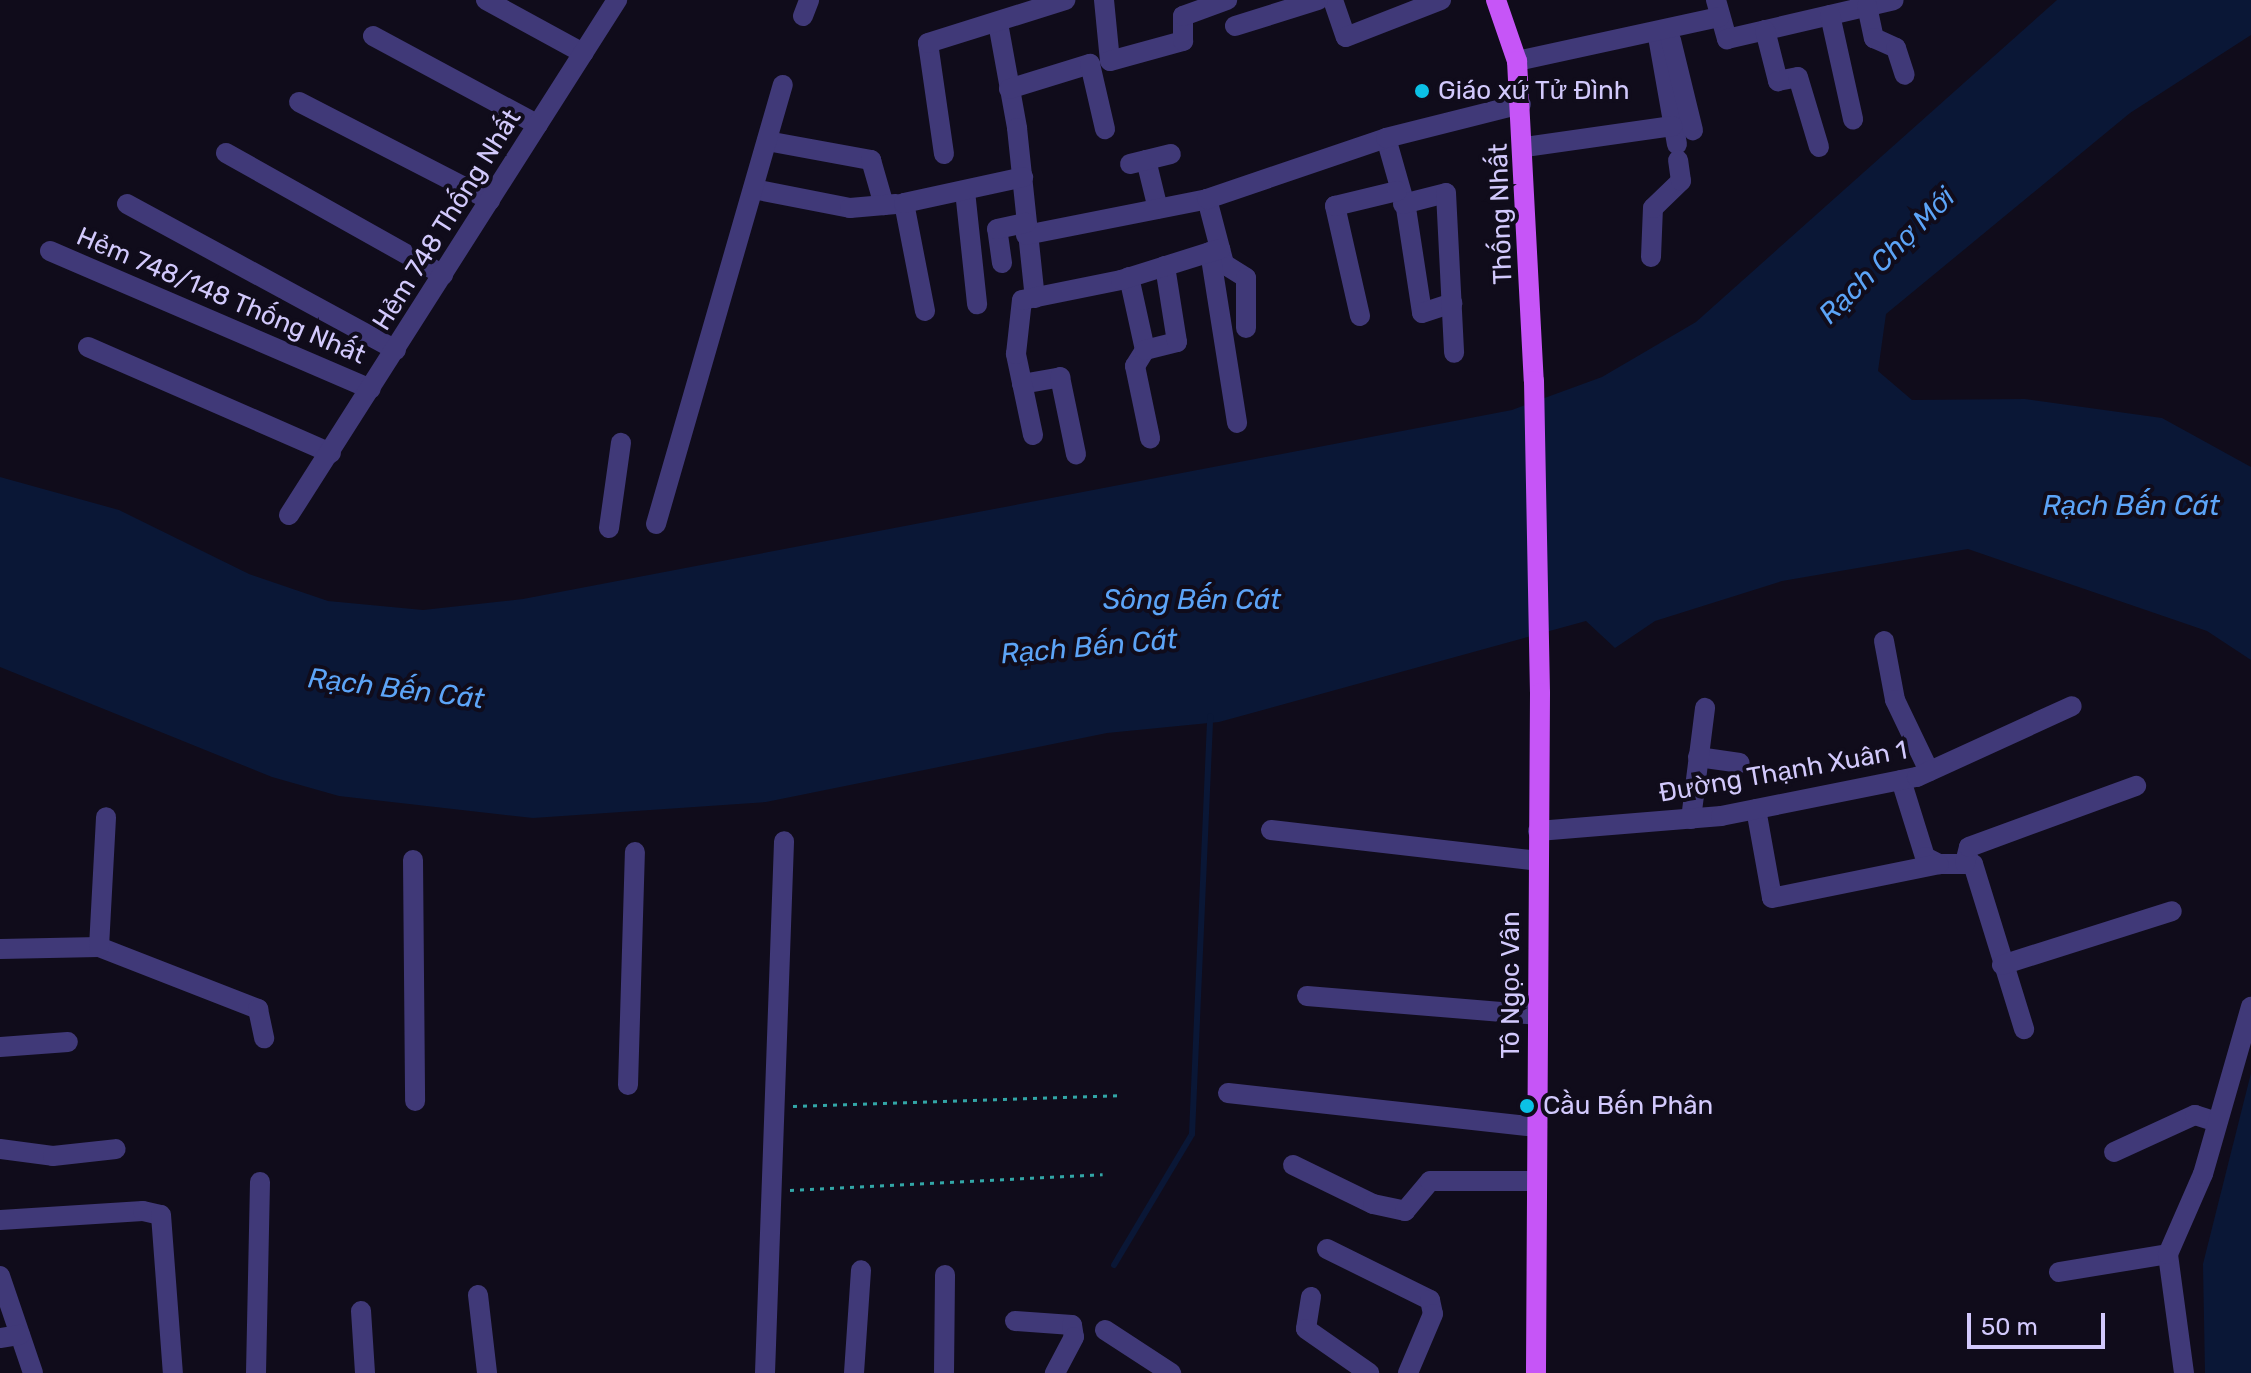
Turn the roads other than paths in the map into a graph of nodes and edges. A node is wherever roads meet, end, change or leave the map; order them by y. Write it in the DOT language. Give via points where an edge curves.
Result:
graph roads {
  1 [pos="486,0"];
  2 [pos="617,0"];
  3 [pos="1104,0"];
  4 [pos="1227,0"];
  5 [pos="1318,0"];
  6 [pos="1333,0"];
  7 [pos="1441,0"];
  8 [pos="1496,0"];
  9 [pos="1894,0"];
  10 [pos="1053,2"];
  11 [pos="1867,6"];
  12 [pos="1718,8"];
  13 [pos="1826,10"];
  14 [pos="998,23"];
  15 [pos="1235,26"];
  16 [pos="1662,30"];
  17 [pos="1765,30"];
  18 [pos="373,36"];
  19 [pos="583,53"];
  20 [pos="1517,61"];
  21 [pos="1905,75"];
  22 [pos="783,85"];
  23 [pos="1009,89"];
  24 [pos="299,102"];
  25 [pos="1521,104"];
  26 [pos="1853,119"];
  27 [pos="538,125"];
  28 [pos="1105,129"];
  29 [pos="1386,138"];
  30 [pos="1680,140"];
  31 [pos="767,141"];
  32 [pos="1525,147"];
  33 [pos="1819,147"];
  34 [pos="226,153"];
  35 [pos="944,154"];
  36 [pos="1171,154"];
  37 [pos="1023,177"];
  38 [pos="753,189"];
  39 [pos="965,191"];
  40 [pos="1400,198"];
  41 [pos="1207,199"];
  42 [pos="490,200"];
  43 [pos="127,204"];
  44 [pos="894,204"];
  45 [pos="1158,209"];
  46 [pos="1026,229"];
  47 [pos="1215,250"];
  48 [pos="50,251"];
  49 [pos="1651,257"];
  50 [pos="1002,263"];
  51 [pos="1165,266"];
  52 [pos="443,275"];
  53 [pos="1129,277"];
  54 [pos="1035,298"];
  55 [pos="1452,303"];
  56 [pos="977,304"];
  57 [pos="925,311"];
  58 [pos="1360,316"];
  59 [pos="1246,328"];
  60 [pos="88,347"];
  61 [pos="396,350"];
  62 [pos="1145,350"];
  63 [pos="1454,353"];
  64 [pos="1022,384"];
  65 [pos="371,389"];
  66 [pos="1237,423"];
  67 [pos="1033,435"];
  68 [pos="1150,438"];
  69 [pos="621,443"];
  70 [pos="1076,454"];
  71 [pos="326,460"];
  72 [pos="289,515"];
  73 [pos="656,524"];
  74 [pos="609,528"];
  75 [pos="1884,641"];
  76 [pos="1540,693"];
  77 [pos="2072,706"];
  78 [pos="1705,708"];
  79 [pos="1698,757"];
  80 [pos="1740,763"];
  81 [pos="1929,771"];
  82 [pos="1901,780"];
  83 [pos="2136,786"];
  84 [pos="1756,809"];
  85 [pos="106,817"];
  86 [pos="1691,819"];
  87 [pos="1271,830"];
  88 [pos="1538,831"];
  89 [pos="784,841"];
  90 [pos="635,852"];
  91 [pos="413,860"];
  92 [pos="1537,861"];
  93 [pos="1965,863"];
  94 [pos="1939,864"];
  95 [pos="2172,911"];
  96 [pos="99,947"];
  97 [pos="0,949"];
  98 [pos="2002,965"];
  99 [pos="1307,996"];
  100 [pos="2251,1007"];
  101 [pos="1537,1015"];
  102 [pos="2024,1029"];
  103 [pos="264,1038"];
  104 [pos="68,1042"];
  105 [pos="0,1047"];
  106 [pos="628,1085"];
  107 [pos="1228,1093"];
  108 [pos="415,1101"];
  109 [pos="2217,1122"];
  110 [pos="1537,1127"];
  111 [pos="0,1149"];
  112 [pos="116,1149"];
  113 [pos="2114,1152"];
  114 [pos="1293,1165"];
  115 [pos="1537,1181"];
  116 [pos="260,1182"];
  117 [pos="0,1220"];
  118 [pos="1327,1249"];
  119 [pos="2168,1254"];
  120 [pos="861,1270"];
  121 [pos="2059,1272"];
  122 [pos="945,1275"];
  123 [pos="0,1276"];
  124 [pos="478,1295"];
  125 [pos="1311,1297"];
  126 [pos="361,1311"];
  127 [pos="1015,1321"];
  128 [pos="1105,1330"];
  129 [pos="10,1336"];
  130 [pos="33,1373"];
  131 [pos="173,1373"];
  132 [pos="256,1373"];
  133 [pos="365,1373"];
  134 [pos="487,1373"];
  135 [pos="765,1373"];
  136 [pos="854,1373"];
  137 [pos="944,1373"];
  138 [pos="1055,1373"];
  139 [pos="1171,1373"];
  140 [pos="1369,1373"];
  141 [pos="1408,1373"];
  142 [pos="1536,1373"];
  143 [pos="2184,1373"];
  1 -- 19 [label="street"];
  2 -- 19 [label="street, Hẻm 748 Thống Nhất"];
  3 -- 4 [label="street" via="1110,61 1183,41 1183,16"];
  5 -- 15 [label="street"];
  6 -- 7 [label="street" via="1346,37"];
  8 -- 20 [label="main road, Thống Nhất"];
  9 -- 11 [label="street"];
  10 -- 14 [label="street"];
  11 -- 13 [label="street"];
  11 -- 21 [label="street" via="1874,38 1896,48"];
  12 -- 16 [label="street"];
  12 -- 17 [label="street" via="1727,39"];
  13 -- 17 [label="street"];
  13 -- 26 [label="street"];
  14 -- 23 [label="street"];
  14 -- 35 [label="street" via="928,43"];
  16 -- 20 [label="street"];
  16 -- 30 [label="street"];
  17 -- 33 [label="street" via="1778,81 1798,77"];
  18 -- 27 [label="street"];
  19 -- 27 [label="street, Hẻm 748 Thống Nhất"];
  20 -- 25 [label="main road, Thống Nhất"];
  22 -- 31 [label="street"];
  23 -- 28 [label="street" via="1090,64"];
  23 -- 37 [label="street"];
  24 -- 42 [label="street"];
  25 -- 29 [label="street"];
  25 -- 32 [label="main road, Thống Nhất"];
  27 -- 42 [label="street, Hẻm 748 Thống Nhất"];
  29 -- 40 [label="street"];
  29 -- 41 [label="street"];
  30 -- 32 [label="street"];
  30 -- 49 [label="street" via="1681,181 1653,208"];
  31 -- 38 [label="street"];
  31 -- 44 [label="street" via="871,160"];
  32 -- 76 [label="main road, Thống Nhất"];
  34 -- 52 [label="street"];
  36 -- 45 [label="street" via="1138,162"];
  37 -- 39 [label="street"];
  37 -- 46 [label="street"];
  38 -- 44 [label="street" via="804,203"];
  38 -- 73 [label="street"];
  39 -- 44 [label="street"];
  39 -- 56 [label="street"];
  40 -- 55 [label="street" via="1422,313"];
  40 -- 55 [label="street" via="1446,193"];
  40 -- 58 [label="street" via="1335,206"];
  41 -- 45 [label="street"];
  41 -- 47 [label="street"];
  42 -- 52 [label="street, Hẻm 748 Thống Nhất"];
  43 -- 61 [label="street"];
  44 -- 57 [label="street"];
  45 -- 46 [label="street"];
  46 -- 50 [label="street" via="997,229"];
  46 -- 54 [label="street"];
  47 -- 51 [label="street"];
  47 -- 59 [label="street" via="1224,264 1246,278"];
  47 -- 66 [label="street"];
  48 -- 65 [label="street, Hẻm 748/148 Thống Nhất"];
  51 -- 53 [label="street"];
  51 -- 62 [label="street" via="1177,342"];
  52 -- 61 [label="street, Hẻm 748 Thống Nhất"];
  53 -- 54 [label="street"];
  53 -- 62 [label="street"];
  54 -- 64 [label="street" via="1018,308"];
  55 -- 63 [label="street"];
  60 -- 71 [label="street"];
  61 -- 65 [label="street, Hẻm 748 Thống Nhất"];
  62 -- 68 [label="street" via="1135,366"];
  64 -- 67 [label="street"];
  64 -- 70 [label="street" via="1060,377"];
  65 -- 71 [label="street, Hẻm 748 Thống Nhất"];
  69 -- 74 [label="street"];
  71 -- 72 [label="street, Hẻm 748 Thống Nhất"];
  75 -- 81 [label="street" via="1895,700"];
  76 -- 88 [label="main road, Tô Ngọc Vân"];
  77 -- 81 [label="street, Đường Thạnh Xuân 1"];
  78 -- 79 [label="street"];
  79 -- 80 [label="street"];
  79 -- 86 [label="street"];
  81 -- 82 [label="street, Đường Thạnh Xuân 1"];
  82 -- 84 [label="street, Đường Thạnh Xuân 1"];
  82 -- 94 [label="street" via="1925,857"];
  83 -- 93 [label="street" via="1969,847"];
  84 -- 86 [label="street, Đường Thạnh Xuân 1"];
  84 -- 94 [label="street" via="1772,898"];
  85 -- 96 [label="street"];
  86 -- 88 [label="street, Đường Thạnh Xuân 1"];
  87 -- 92 [label="street"];
  88 -- 92 [label="main road, Tô Ngọc Vân"];
  89 -- 135 [label="street"];
  90 -- 106 [label="street"];
  91 -- 108 [label="street"];
  92 -- 101 [label="main road, Tô Ngọc Vân"];
  93 -- 94 [label="street"];
  93 -- 98 [label="street" via="1973,864"];
  95 -- 98 [label="street"];
  96 -- 97 [label="street"];
  96 -- 103 [label="street" via="258,1009"];
  98 -- 102 [label="street"];
  99 -- 101 [label="street"];
  100 -- 109 [label="street"];
  101 -- 110 [label="main road, Tô Ngọc Vân"];
  104 -- 105 [label="street"];
  107 -- 110 [label="street"];
  109 -- 113 [label="street" via="2195,1115"];
  109 -- 119 [label="street" via="2203,1174"];
  110 -- 115 [label="main road, Tô Ngọc Vân"];
  111 -- 112 [label="street" via="53,1156"];
  114 -- 115 [label="street" via="1373,1204 1405,1211 1430,1181"];
  115 -- 142 [label="main road, Tô Ngọc Vân"];
  116 -- 132 [label="street"];
  117 -- 131 [label="street" via="143,1211 161,1215 169,1257"];
  118 -- 141 [label="street" via="1430,1300 1430,1323"];
  119 -- 121 [label="street"];
  119 -- 143 [label="street"];
  120 -- 136 [label="street"];
  122 -- 137 [label="street"];
  123 -- 129 [label="street"];
  124 -- 134 [label="street"];
  125 -- 140 [label="street" via="1306,1329"];
  126 -- 133 [label="street"];
  127 -- 138 [label="street" via="1072,1325 1074,1337"];
  128 -- 139 [label="street"];
  129 -- 130 [label="street"];
}
